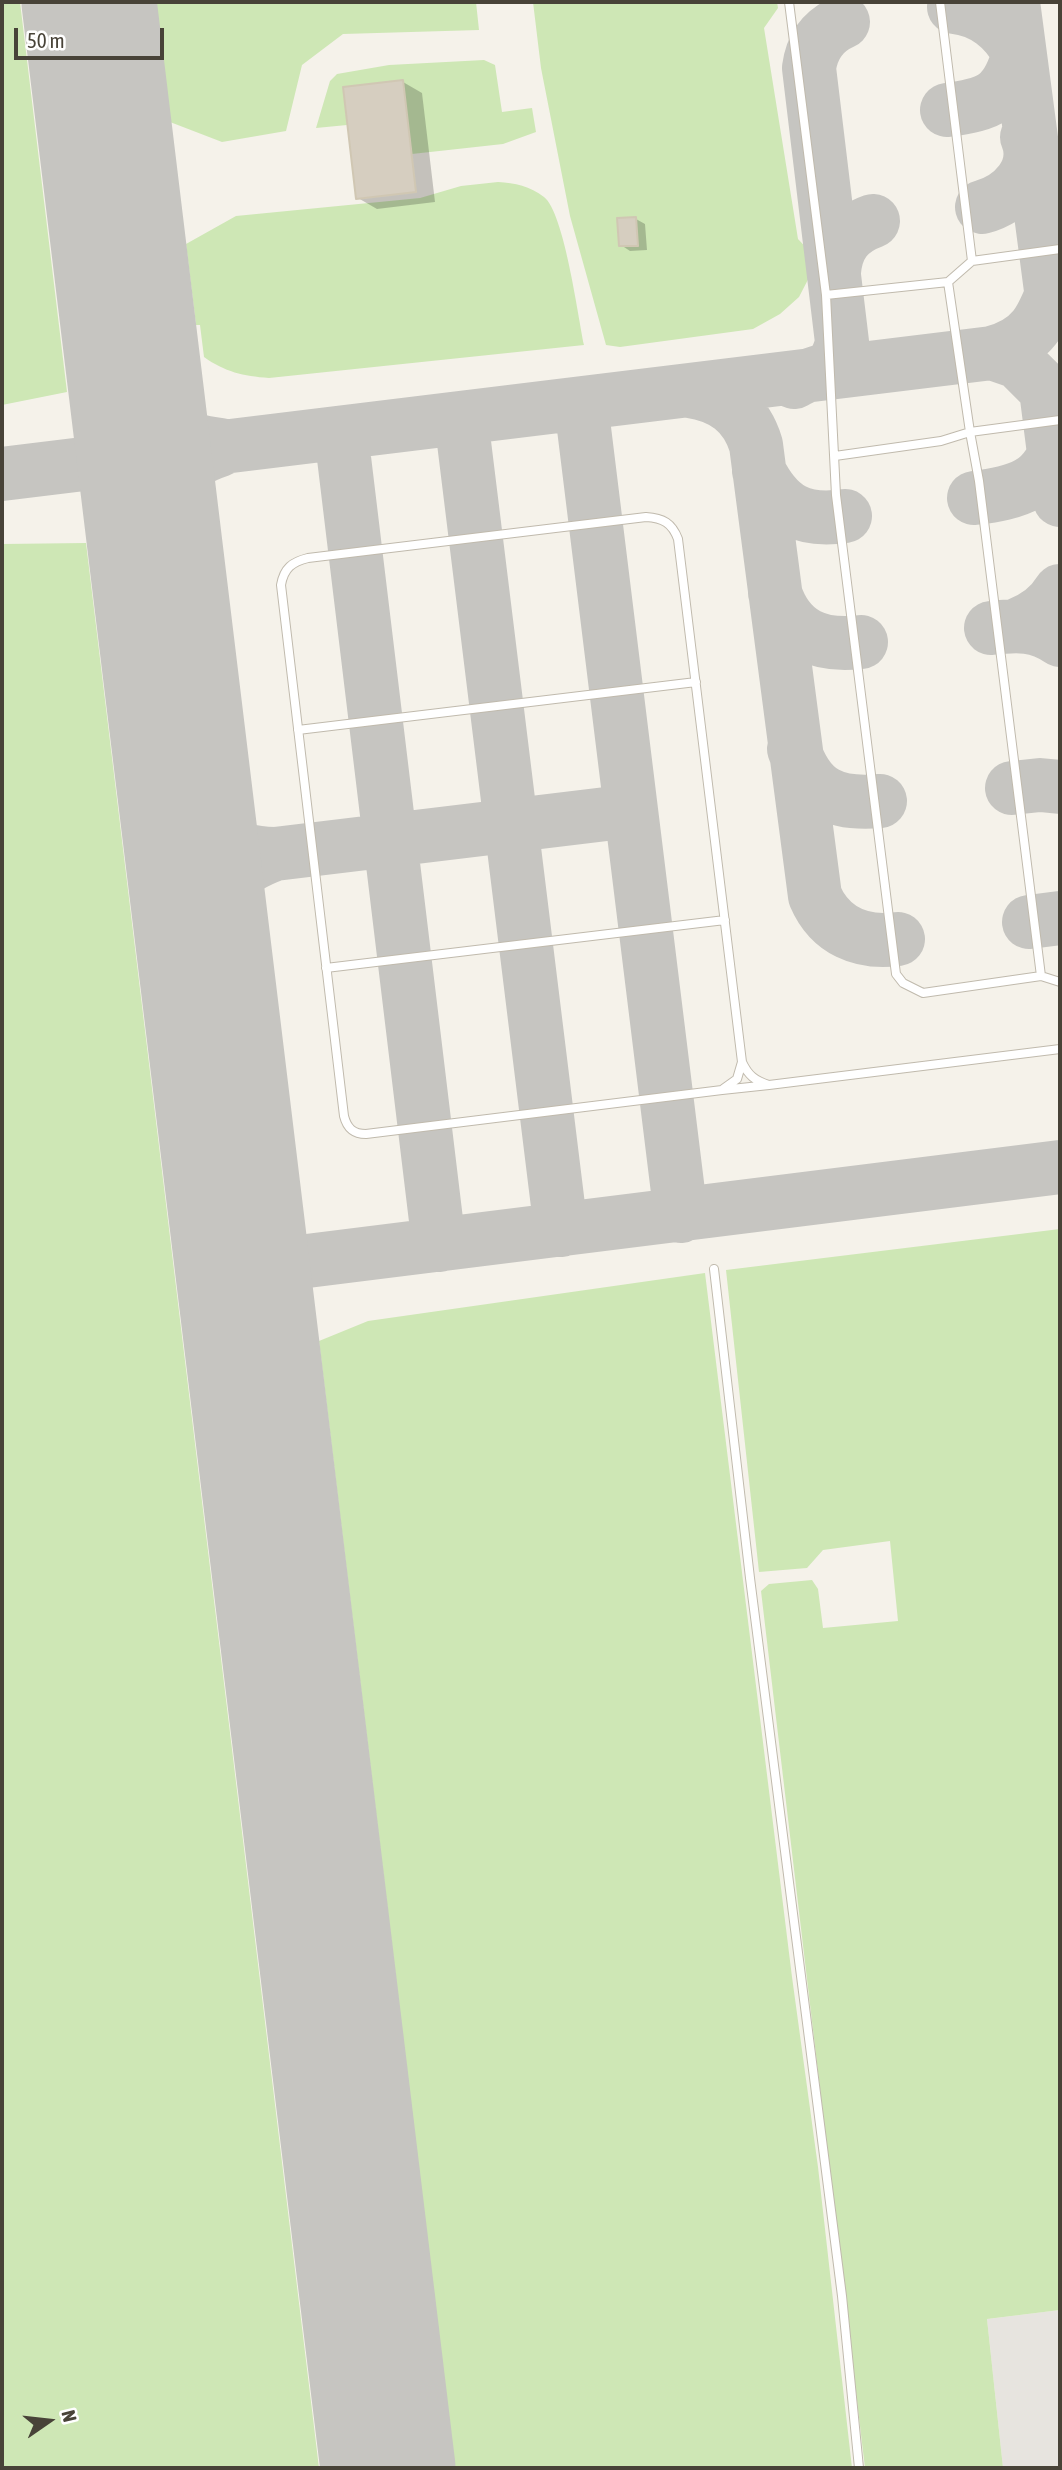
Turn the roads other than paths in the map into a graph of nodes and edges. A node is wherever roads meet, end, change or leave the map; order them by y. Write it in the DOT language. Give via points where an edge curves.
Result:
graph roads {
  1 [pos="789,2"];
  2 [pos="940,2"];
  3 [pos="1060,250"];
  4 [pos="972,261"];
  5 [pos="948,282"];
  6 [pos="826,295"];
  7 [pos="1060,420"];
  8 [pos="970,432"];
  9 [pos="835,456"];
  10 [pos="696,681"];
  11 [pos="298,730"];
  12 [pos="725,920"];
  13 [pos="326,968"];
  14 [pos="1041,976"];
  15 [pos="1060,982"];
  16 [pos="1060,1049"];
  17 [pos="742,1062"];
  18 [pos="769,1085"];
  19 [pos="722,1090"];
  20 [pos="714,1269"];
  21 [pos="859,2468"];
  1 -- 6 [label="lane"];
  2 -- 4 [label="lane"];
  3 -- 4 [label="lane"];
  4 -- 5 [label="lane"];
  5 -- 6 [label="lane"];
  5 -- 8 [label="lane"];
  6 -- 9 [label="lane"];
  7 -- 8 [label="lane"];
  8 -- 9 [label="lane" via="940,442"];
  8 -- 14 [label="lane"];
  9 -- 14 [label="lane" via="836,495 896,974 923,993"];
  10 -- 11 [label="lane"];
  10 -- 11 [label="lane" via="678,539 667,521 656,517 307,558 290,565 281,585"];
  10 -- 12 [label="lane"];
  11 -- 13 [label="lane"];
  12 -- 13 [label="lane"];
  12 -- 17 [label="lane"];
  13 -- 19 [label="lane" via="344,1116 350,1130 358,1134"];
  14 -- 15 [label="lane"];
  16 -- 18 [label="lane"];
  17 -- 18 [label="lane" via="750,1076"];
  17 -- 19 [label="lane" via="737,1079"];
  18 -- 19 [label="lane"];
  20 -- 21 [label="lane" via="842,2296"];
}
